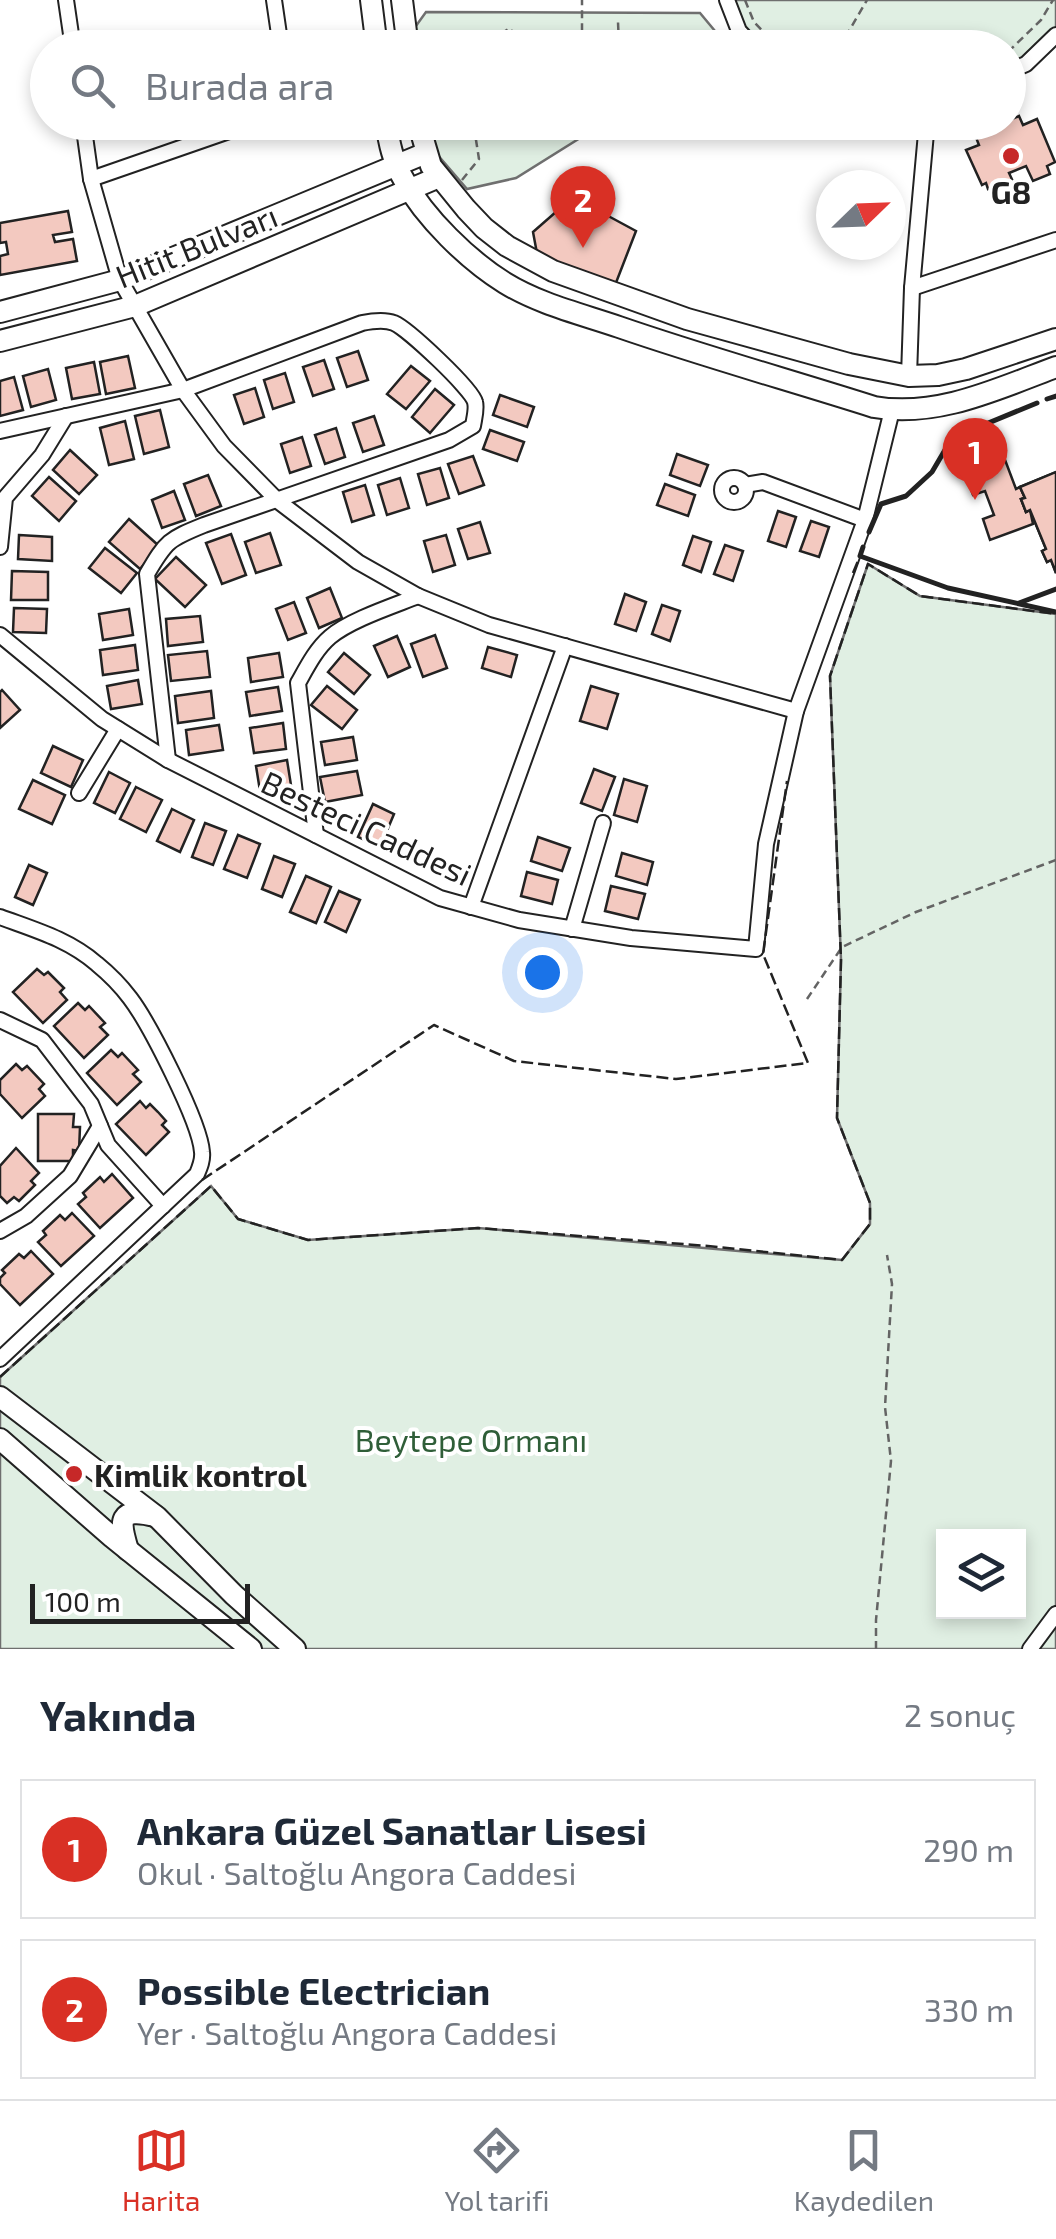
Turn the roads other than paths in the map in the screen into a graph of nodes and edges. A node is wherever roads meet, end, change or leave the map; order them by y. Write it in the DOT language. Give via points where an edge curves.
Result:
graph roads {
  1 [pos="66,0"];
  2 [pos="274,0"];
  3 [pos="371,0"];
  4 [pos="402,0"];
  5 [pos="726,0"];
  6 [pos="70,30"];
  7 [pos="278,30"];
  8 [pos="375,30"];
  9 [pos="406,30"];
  10 [pos="740,30"];
  11 [pos="1056,35"];
  12 [pos="1026,64"];
  13 [pos="86,140"];
  14 [pos="203,140"];
  15 [pos="389,140"];
  16 [pos="423,140"];
  17 [pos="925,140"];
  18 [pos="426,153"];
  19 [pos="397,166"];
  20 [pos="91,179"];
  21 [pos="446,185"];
  22 [pos="410,190"];
  23 [pos="1056,240"];
  24 [pos="120,280"];
  25 [pos="912,288"];
  26 [pos="134,306"];
  27 [pos="0,312"];
  28 [pos="1056,338"];
  29 [pos="0,342"];
  30 [pos="1056,368"];
  31 [pos="909,376"];
  32 [pos="183,390"];
  33 [pos="892,410"];
  34 [pos="66,416"];
  35 [pos="0,432"];
  36 [pos="745,485"];
  37 [pos="278,501"];
  38 [pos="865,520"];
  39 [pos="0,547"];
  40 [pos="418,596"];
  41 [pos="0,635"];
  42 [pos="565,646"];
  43 [pos="796,711"];
  44 [pos="118,729"];
  45 [pos="168,760"];
  46 [pos="79,793"];
  47 [pos="603,823"];
  48 [pos="316,835"];
  49 [pos="471,907"];
  50 [pos="0,917"];
  51 [pos="572,929"];
  52 [pos="0,1020"];
  53 [pos="100,1126"];
  54 [pos="163,1206"];
  55 [pos="0,1231"];
  56 [pos="0,1358"];
  57 [pos="0,1397"];
  58 [pos="0,1439"];
  59 [pos="157,1517"];
  60 [pos="128,1550"];
  61 [pos="1056,1614"];
  62 [pos="252,1649"];
  63 [pos="295,1649"];
  64 [pos="1030,1649"];
  1 -- 6 [label="street"];
  2 -- 7 [label="street"];
  3 -- 8 [label="street"];
  4 -- 9 [label="street"];
  5 -- 10 [label="street"];
  11 -- 12 [label="street"];
  13 -- 20 [label="street"];
  14 -- 20 [label="street"];
  15 -- 19 [label="street"];
  16 -- 18 [label="street"];
  17 -- 25 [label="street"];
  18 -- 19 [label="street, Hitit Bulvarı"];
  18 -- 21 [label="street"];
  19 -- 22 [label="street"];
  19 -- 24 [label="street, Hitit Bulvarı"];
  20 -- 24 [label="street"];
  21 -- 22 [label="street, Hitit Bulvarı"];
  21 -- 31 [label="street" via="507,246 583,283 781,346"];
  22 -- 26 [label="street, Hitit Bulvarı"];
  22 -- 33 [label="street" via="468,254 516,289 746,370"];
  23 -- 25 [label="street"];
  24 -- 26 [label="street"];
  24 -- 27 [label="street, Hitit Bulvarı"];
  25 -- 31 [label="street"];
  26 -- 29 [label="street, Hitit Bulvarı"];
  26 -- 32 [label="street"];
  28 -- 31 [label="street" via="966,369"];
  30 -- 33 [label="street" via="962,401"];
  31 -- 33 [label="street"];
  32 -- 34 [label="street"];
  32 -- 37 [label="street" via="224,446"];
  32 -- 37 [label="street" via="376,320 393,322 412,336 470,391 474,426 450,440"];
  33 -- 38 [label="street"];
  34 -- 35 [label="street"];
  34 -- 39 [label="street" via="4,498"];
  36 -- 38 [label="street" via="763,482"];
  37 -- 40 [label="street" via="358,562"];
  37 -- 45 [label="street" via="173,538 147,574"];
  38 -- 43 [label="street"];
  40 -- 42 [label="street"];
  40 -- 48 [label="street" via="331,636 298,684"];
  41 -- 44 [label="street, Besteci Caddesi"];
  42 -- 43 [label="street"];
  42 -- 49 [label="street"];
  43 -- 51 [label="street, Besteci Caddesi" via="766,844 756,949"];
  44 -- 45 [label="street, Besteci Caddesi"];
  44 -- 46 [label="street"];
  45 -- 48 [label="street, Besteci Caddesi"];
  47 -- 51 [label="street"];
  48 -- 49 [label="street, Besteci Caddesi"];
  49 -- 51 [label="street, Besteci Caddesi"];
  50 -- 54 [label="street" via="62,939 97,964 130,998 161,1052 202,1150 196,1174"];
  52 -- 53 [label="street" via="42,1040"];
  53 -- 54 [label="street" via="108,1145"];
  53 -- 55 [label="street" via="70,1176"];
  54 -- 56 [label="street"];
  57 -- 59 [label="street"];
  58 -- 60 [label="street"];
  59 -- 60 [label="street" via="136,1512 122,1520"];
  59 -- 63 [label="street"];
  60 -- 62 [label="street"];
  61 -- 64 [label="street"];
}
